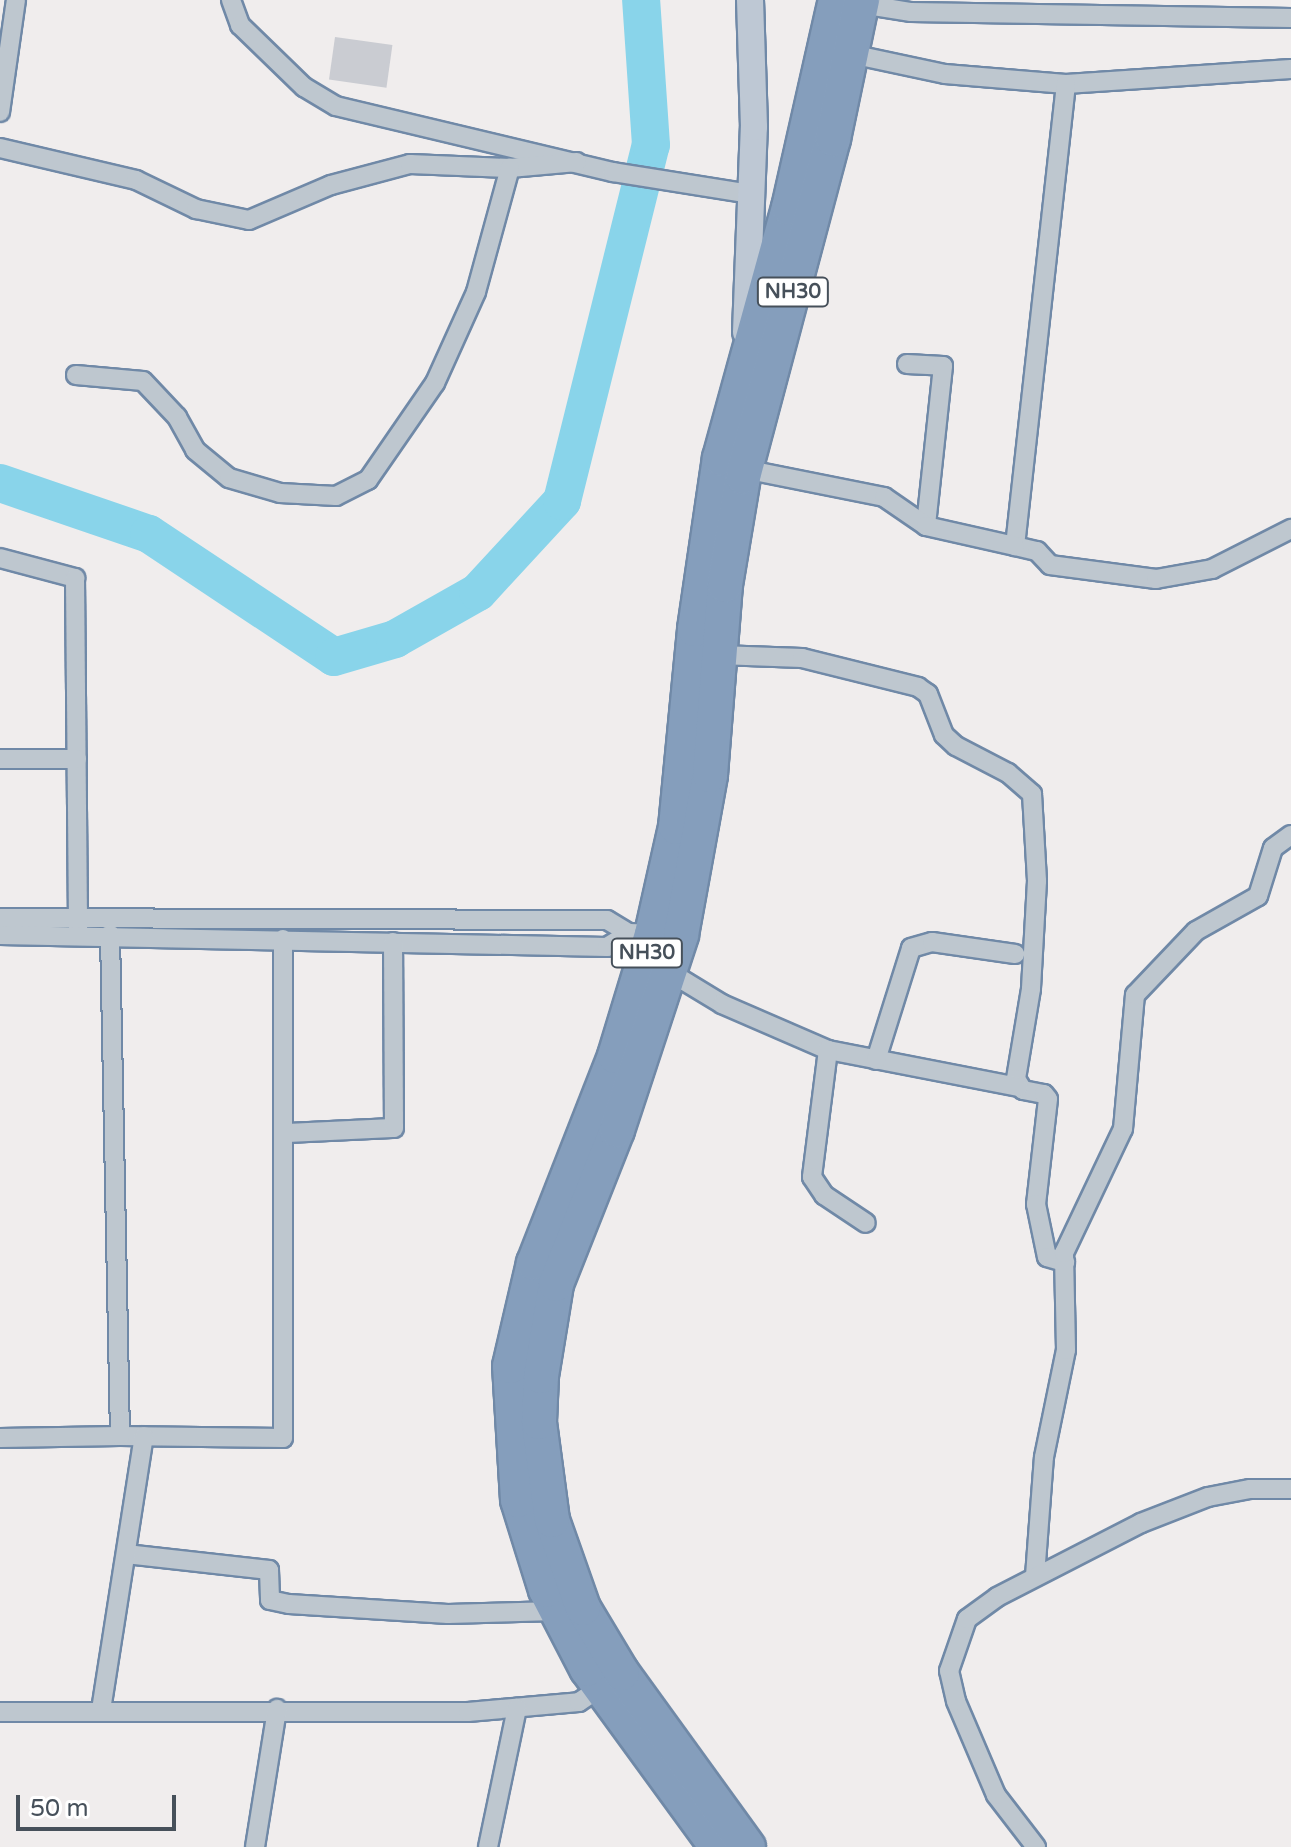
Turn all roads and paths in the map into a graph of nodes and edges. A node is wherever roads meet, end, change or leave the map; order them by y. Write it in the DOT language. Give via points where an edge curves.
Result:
graph roads {
  1 [pos="16,0"];
  2 [pos="231,0"];
  3 [pos="750,0"];
  4 [pos="850,1"];
  5 [pos="1291,18"];
  6 [pos="851,54"];
  7 [pos="1291,69"];
  8 [pos="1066,84"];
  9 [pos="0,112"];
  10 [pos="0,148"];
  11 [pos="577,162"];
  12 [pos="510,168"];
  13 [pos="750,194"];
  14 [pos="907,364"];
  15 [pos="76,375"];
  16 [pos="755,379"];
  17 [pos="744,469"];
  18 [pos="926,526"];
  19 [pos="1291,529"];
  20 [pos="1015,546"];
  21 [pos="0,558"];
  22 [pos="719,655"];
  23 [pos="0,759"];
  24 [pos="77,759"];
  25 [pos="1291,835"];
  26 [pos="0,918"];
  27 [pos="78,926"];
  28 [pos="110,934"];
  29 [pos="654,934"];
  30 [pos="0,935"];
  31 [pos="283,939"];
  32 [pos="393,942"];
  33 [pos="1015,954"];
  34 [pos="671,973"];
  35 [pos="828,1050"];
  36 [pos="876,1060"];
  37 [pos="1018,1087"];
  38 [pos="286,1133"];
  39 [pos="866,1223"];
  40 [pos="1065,1262"];
  41 [pos="120,1436"];
  42 [pos="144,1436"];
  43 [pos="0,1438"];
  44 [pos="1291,1489"];
  45 [pos="126,1554"];
  46 [pos="1035,1576"];
  47 [pos="556,1611"];
  48 [pos="611,1681"];
  49 [pos="517,1708"];
  50 [pos="277,1709"];
  51 [pos="101,1710"];
  52 [pos="0,1712"];
  53 [pos="255,1847"];
  54 [pos="488,1847"];
  55 [pos="717,1847"];
  56 [pos="748,1847"];
  57 [pos="1036,1847"];
  1 -- 9 [label="street"];
  2 -- 11 [label="street" via="240,25 304,87 336,106"];
  3 -- 13 [label="street"];
  4 -- 5 [label="street" via="940,13"];
  4 -- 6 [label="highway, NH30"];
  4 -- 16 [label="highway, NH30" via="789,208"];
  6 -- 8 [label="street" via="945,74"];
  6 -- 16 [label="highway, NH30"];
  7 -- 8 [label="street"];
  8 -- 20 [label="street"];
  10 -- 12 [label="street" via="136,180 196,209 249,220 331,185 410,164"];
  11 -- 12 [label="street"];
  11 -- 13 [label="street"];
  12 -- 15 [label="street" via="476,292 435,383 368,480 336,496 280,493 229,478 195,450 177,417 143,381"];
  13 -- 16 [label="street"];
  14 -- 18 [label="street" via="943,366"];
  16 -- 17 [label="highway, NH30"];
  16 -- 29 [label="highway, NH30" via="713,496 676,827"];
  17 -- 18 [label="street" via="884,497"];
  17 -- 22 [label="highway, NH30"];
  18 -- 20 [label="street"];
  19 -- 20 [label="street" via="1212,569 1156,579 1050,565 1037,551"];
  21 -- 24 [label="street" via="75,578"];
  22 -- 29 [label="highway, NH30" via="710,775"];
  22 -- 37 [label="street" via="802,658 918,687 928,694 944,735 1032,794 1037,881 1029,1017"];
  23 -- 24 [label="street"];
  24 -- 27 [label="street"];
  25 -- 40 [label="street" via="1273,848 1258,896 1196,931 1135,995 1123,1129 1064,1253"];
  26 -- 27 [label="street"];
  27 -- 28 [label="street"];
  27 -- 29 [label="street" via="607,920"];
  27 -- 30 [label="street"];
  28 -- 31 [label="street"];
  28 -- 41 [label="street"];
  29 -- 32 [label="street" via="607,947"];
  29 -- 34 [label="highway, NH30"];
  29 -- 47 [label="highway, NH30" via="615,1056 534,1263 514,1335 510,1396 518,1500 531,1553"];
  31 -- 32 [label="street"];
  31 -- 38 [label="street"];
  32 -- 38 [label="street" via="398,1119 394,1128"];
  33 -- 36 [label="street" via="932,942 911,948"];
  34 -- 35 [label="street" via="722,1004"];
  34 -- 48 [label="highway, NH30" via="556,1284 541,1376 539,1422 552,1520"];
  35 -- 36 [label="street"];
  35 -- 39 [label="street" via="812,1177 824,1195"];
  36 -- 37 [label="street"];
  37 -- 40 [label="street" via="1048,1099 1036,1204 1047,1257"];
  38 -- 42 [label="street" via="283,1438"];
  40 -- 46 [label="street" via="1066,1350 1044,1457"];
  41 -- 42 [label="street"];
  41 -- 43 [label="street"];
  42 -- 45 [label="street"];
  44 -- 46 [label="street" via="1208,1497 1141,1523"];
  45 -- 47 [label="street" via="269,1570 270,1600 289,1604 448,1614"];
  45 -- 51 [label="street"];
  46 -- 57 [label="street" via="967,1619 949,1671 969,1741 996,1795"];
  47 -- 48 [label="highway, NH30"];
  48 -- 49 [label="street" via="579,1702"];
  48 -- 55 [label="highway, NH30"];
  48 -- 56 [label="highway, NH30"];
  49 -- 50 [label="street"];
  49 -- 54 [label="street"];
  50 -- 51 [label="street"];
  50 -- 53 [label="street"];
  51 -- 52 [label="street"];
}
